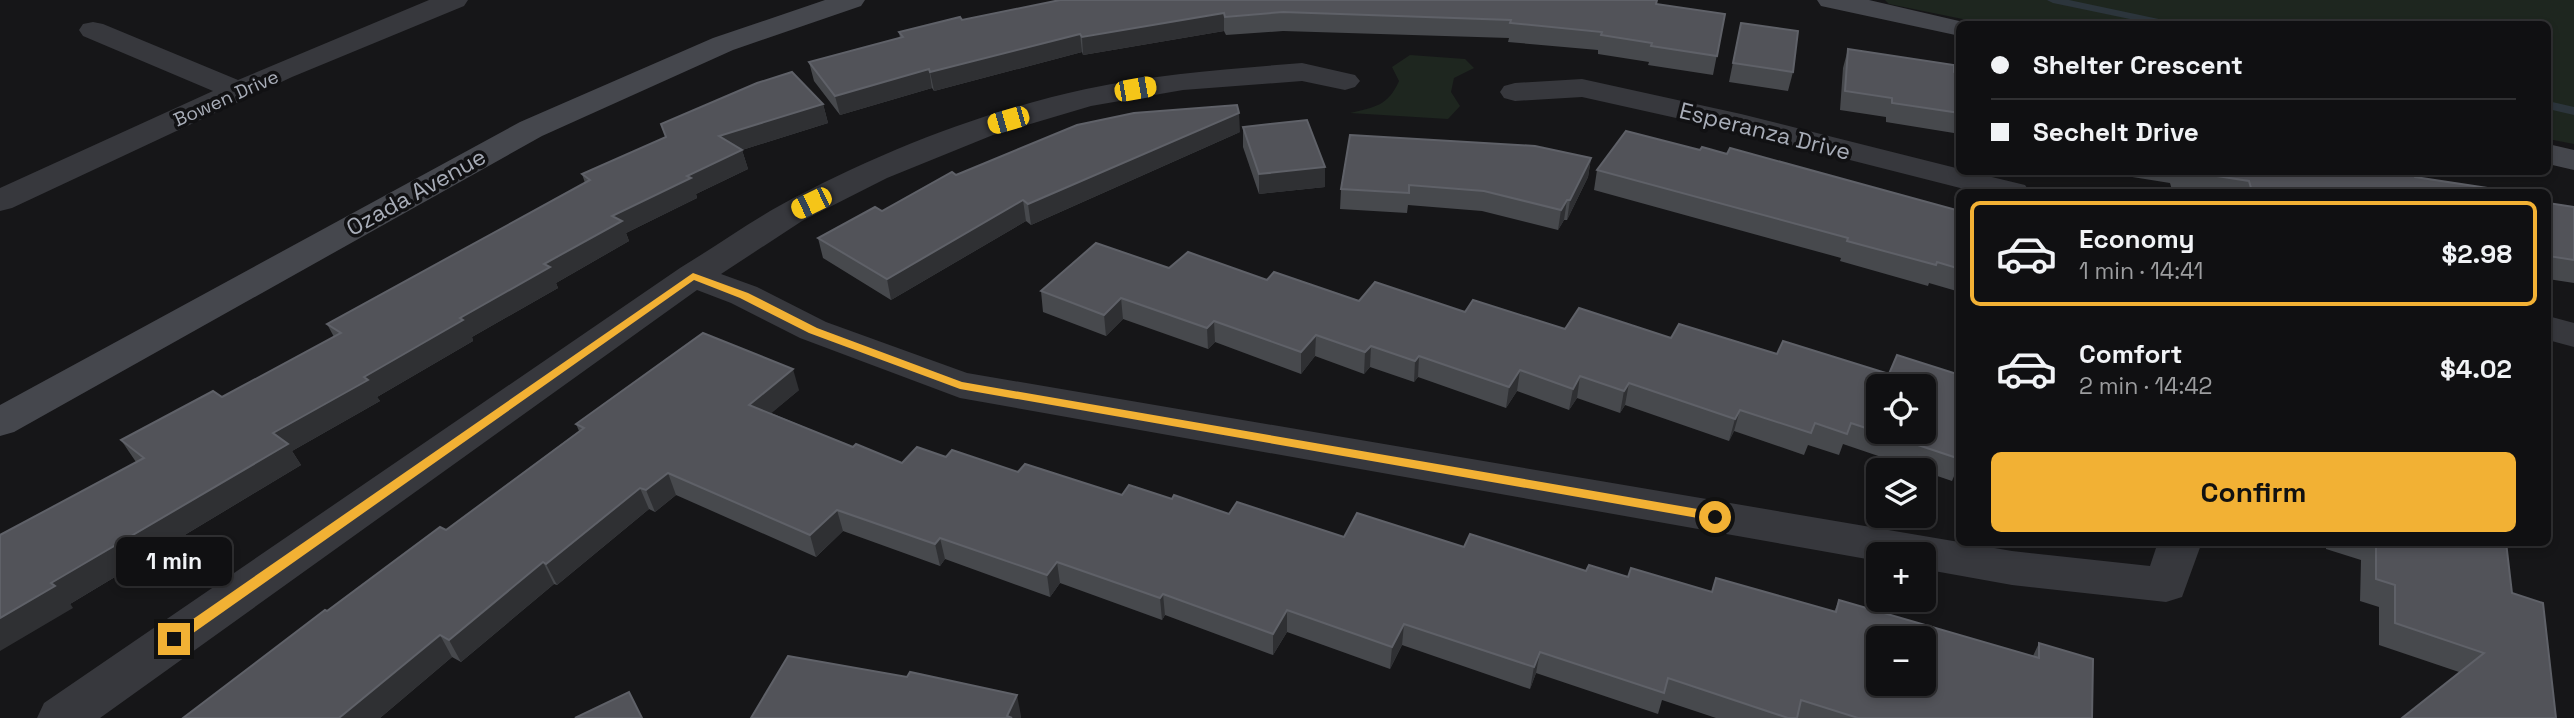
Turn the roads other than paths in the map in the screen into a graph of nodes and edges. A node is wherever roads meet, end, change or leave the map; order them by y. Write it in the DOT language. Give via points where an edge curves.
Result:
graph roads {
  1 [pos="454,0"];
  2 [pos="851,0"];
  3 [pos="1831,0"];
  4 [pos="1956,27"];
  5 [pos="93,30"];
  6 [pos="1345,81"];
  7 [pos="240,91"];
  8 [pos="1515,92"];
  9 [pos="2551,155"];
  10 [pos="2574,160"];
  11 [pos="2001,189"];
  12 [pos="0,201"];
  13 [pos="693,276"];
  14 [pos="2551,329"];
  15 [pos="2574,335"];
  16 [pos="0,422"];
  17 [pos="2179,546"];
  18 [pos="62,718"];
  1 -- 7 [label="street, Bowen Drive"];
  2 -- 16 [label="street, Ozada Avenue" via="723,44 531,129"];
  3 -- 4 [label="street"];
  5 -- 7 [label="street"];
  6 -- 13 [label="street" via="1302,72 1183,81 1087,97 982,128 876,171 790,214"];
  7 -- 12 [label="street, Bowen Drive"];
  8 -- 11 [label="street, Esperanza Drive" via="1582,88"];
  9 -- 10 [label="street"];
  13 -- 17 [label="street" via="744,295 813,330 960,385 2012,568 2166,585"];
  13 -- 18 [label="street"];
  14 -- 15 [label="street"];
}
